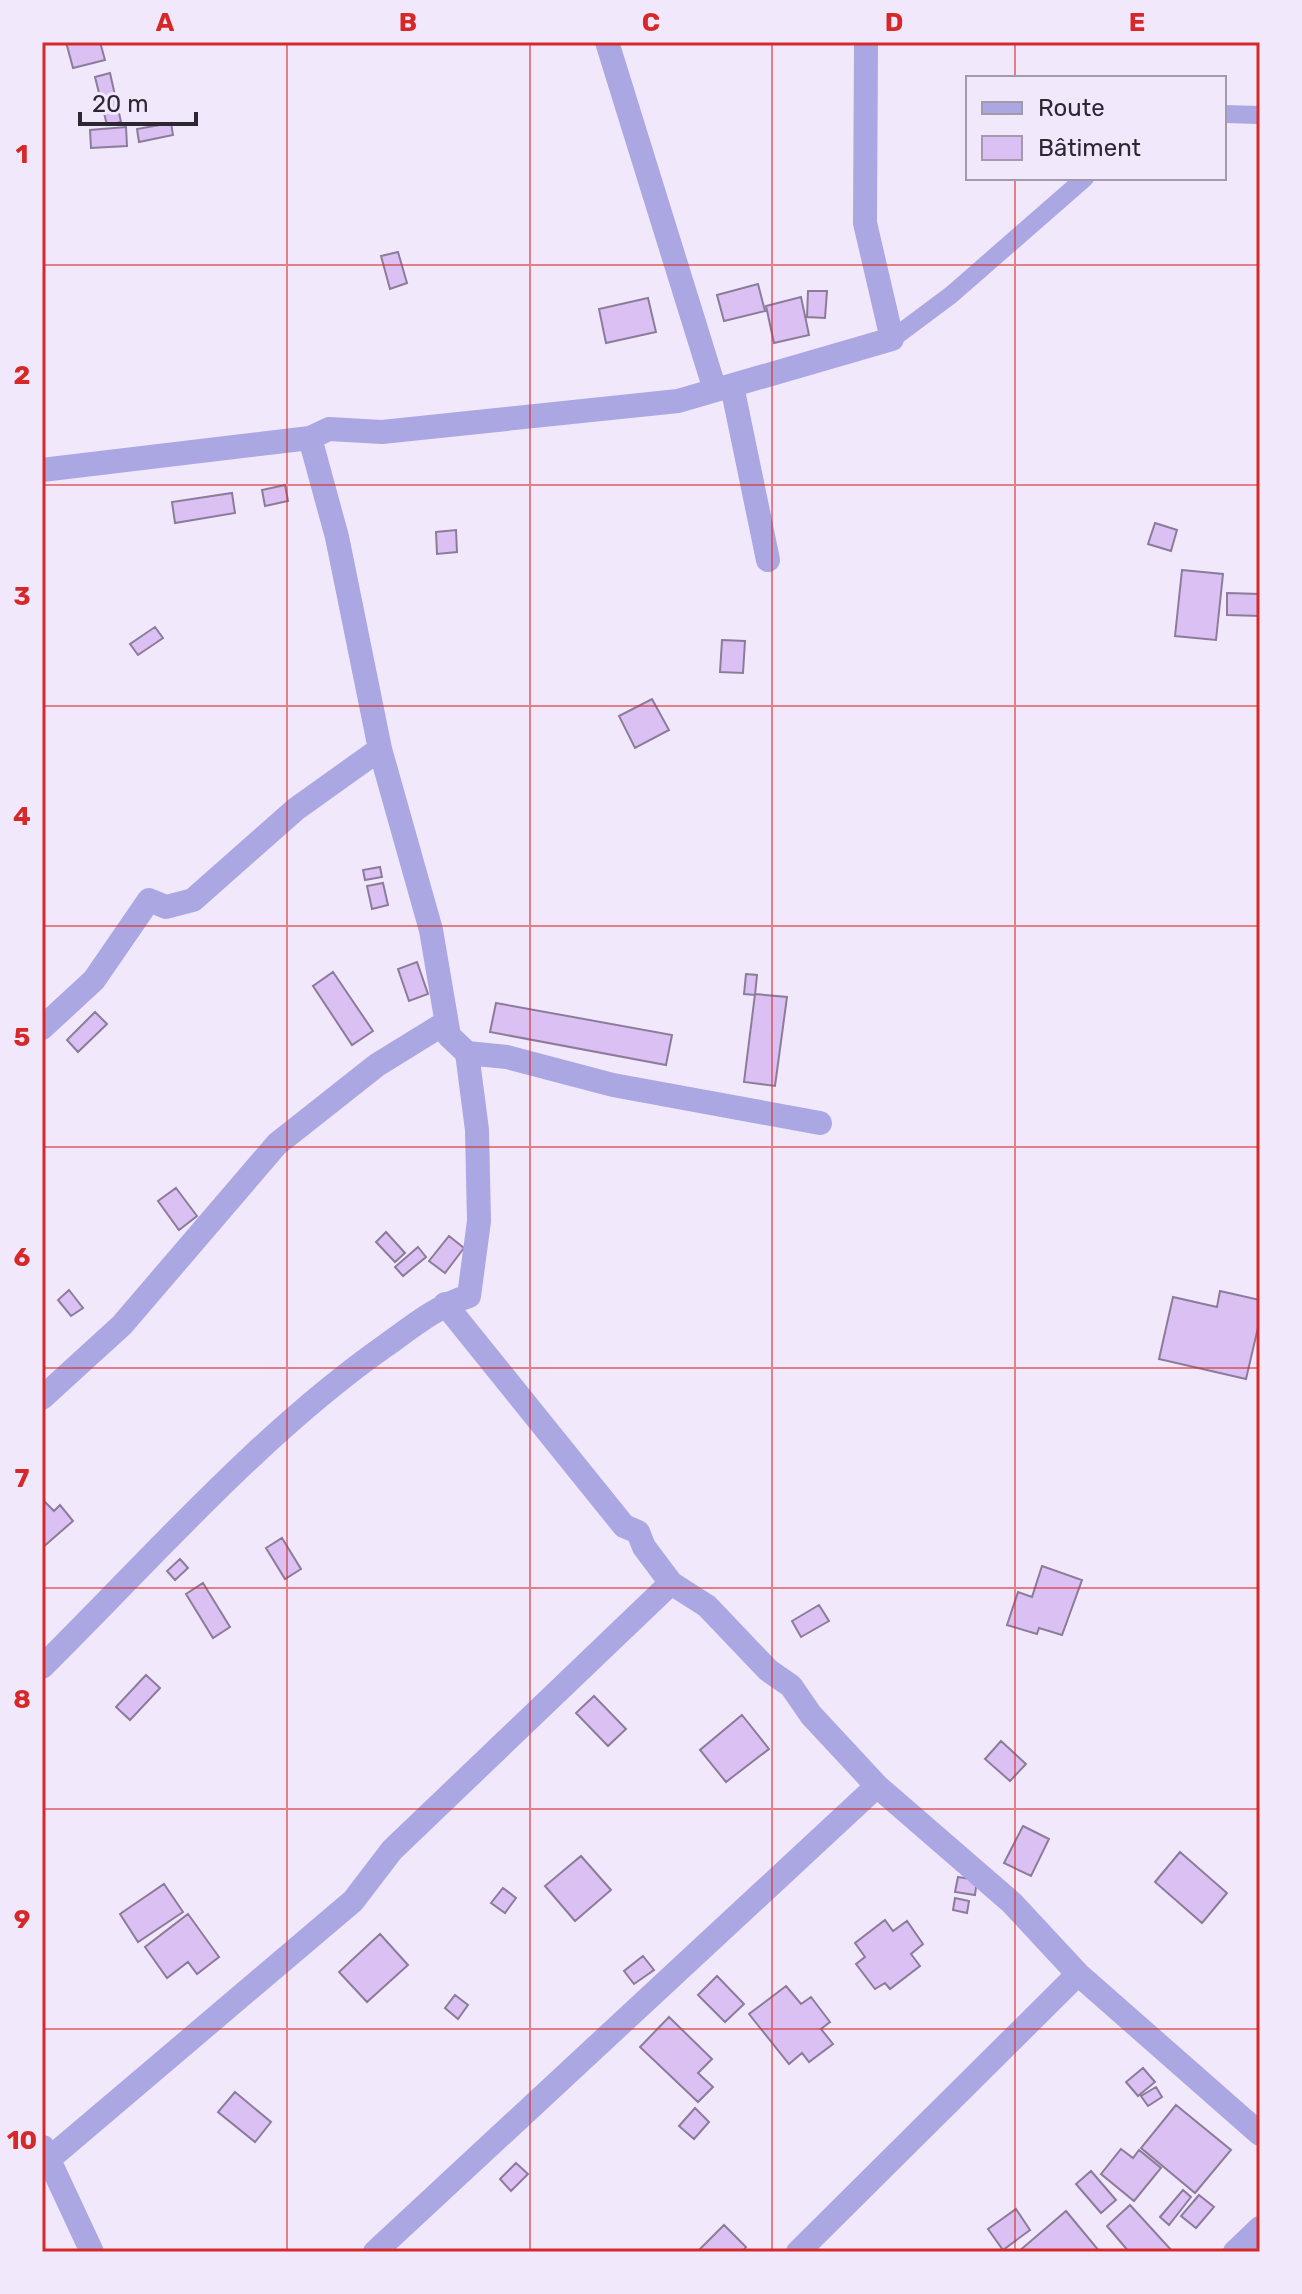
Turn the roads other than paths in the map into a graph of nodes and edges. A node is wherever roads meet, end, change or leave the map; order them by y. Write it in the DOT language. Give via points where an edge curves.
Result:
graph roads {
  1 [pos="607,42"];
  2 [pos="866,42"];
  3 [pos="1226,114"];
  4 [pos="1260,115"];
  5 [pos="1083,180"];
  6 [pos="892,339"];
  7 [pos="723,388"];
  8 [pos="310,438"];
  9 [pos="42,470"];
  10 [pos="768,560"];
  11 [pos="380,749"];
  12 [pos="445,1023"];
  13 [pos="42,1028"];
  14 [pos="467,1053"];
  15 [pos="820,1123"];
  16 [pos="445,1304"];
  17 [pos="42,1398"];
  18 [pos="671,1583"];
  19 [pos="42,1667"];
  20 [pos="877,1786"];
  21 [pos="1078,1974"];
  22 [pos="1260,2134"];
  23 [pos="46,2152"];
  24 [pos="1260,2228"];
  25 [pos="92,2252"];
  26 [pos="375,2252"];
  27 [pos="798,2252"];
  28 [pos="1235,2252"];
  1 -- 7 [label="street"];
  2 -- 6 [label="street" via="865,223"];
  3 -- 4 [label="lane"];
  5 -- 6 [label="lane"];
  6 -- 7 [label="street"];
  7 -- 8 [label="street" via="678,401 382,432 329,429"];
  7 -- 10 [label="street"];
  8 -- 9 [label="street"];
  8 -- 11 [label="street" via="337,537"];
  11 -- 12 [label="street" via="431,930"];
  11 -- 13 [label="street" via="296,809 193,900 166,907 149,900 94,980"];
  12 -- 14 [label="street" via="449,1036"];
  12 -- 17 [label="street" via="377,1065 277,1144 122,1325"];
  14 -- 15 [label="street"];
  14 -- 16 [label="street" via="477,1130 479,1221 469,1296"];
  16 -- 18 [label="street" via="624,1526 638,1532"];
  16 -- 19 [label="street" via="340,1378"];
  18 -- 20 [label="street" via="707,1606 768,1670 791,1686"];
  18 -- 23 [label="street" via="392,1850 353,1901"];
  20 -- 21 [label="street" via="1012,1903"];
  20 -- 26 [label="street"];
  21 -- 22 [label="street"];
  21 -- 27 [label="street"];
  23 -- 25 [label="street"];
  24 -- 28 [label="street"];
}
